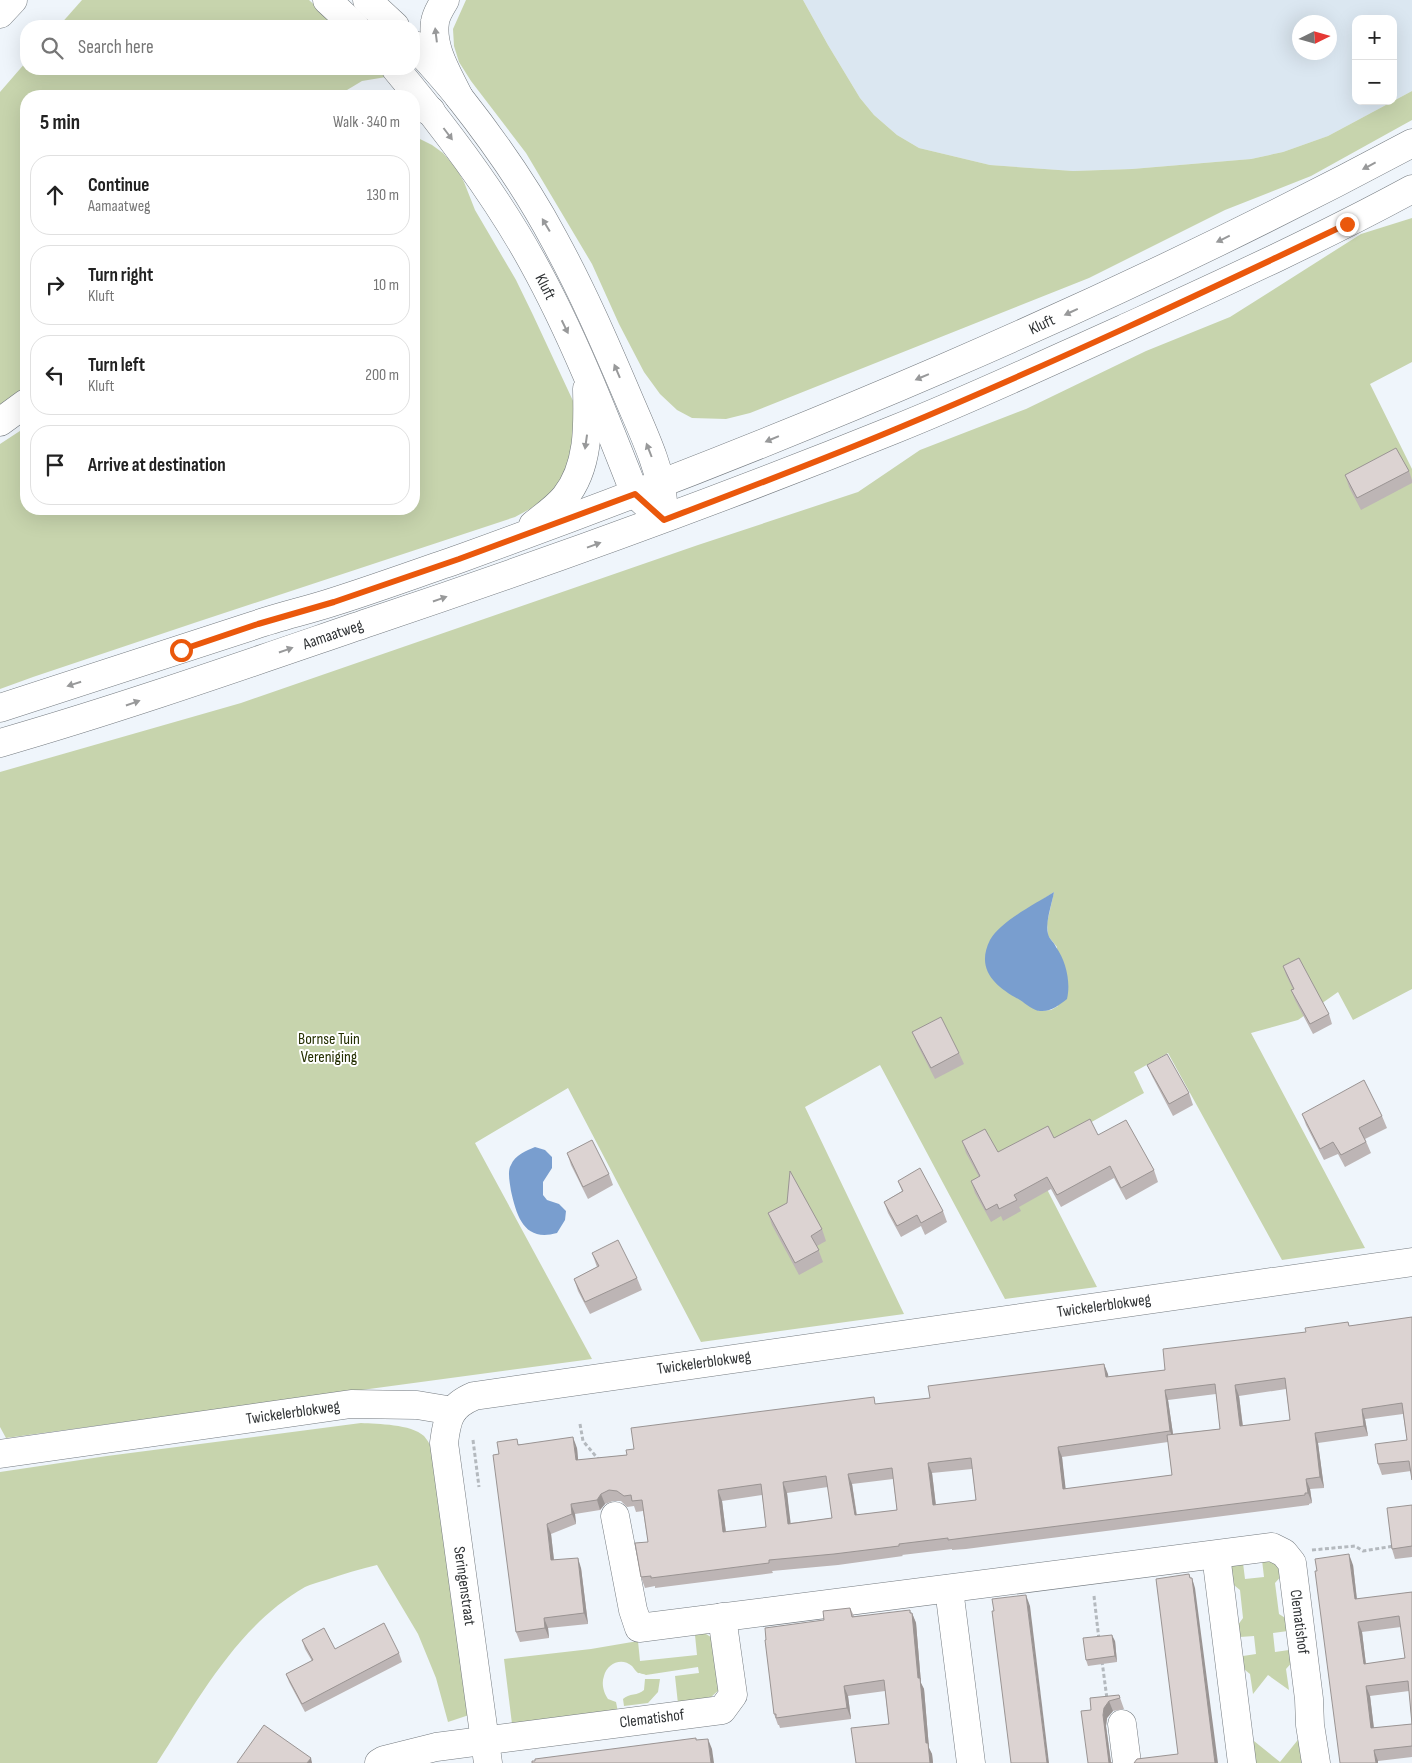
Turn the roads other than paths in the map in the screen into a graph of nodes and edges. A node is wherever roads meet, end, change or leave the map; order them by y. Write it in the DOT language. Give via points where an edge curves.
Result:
graph roads {
  1 [pos="13,0"];
  2 [pos="327,0"];
  3 [pos="368,0"];
  4 [pos="444,0"];
  5 [pos="0,14"];
  6 [pos="349,20"];
  7 [pos="389,20"];
  8 [pos="420,52"];
  9 [pos="400,75"];
  10 [pos="410,90"];
  11 [pos="459,97"];
  12 [pos="422,109"];
  13 [pos="1412,143"];
  14 [pos="1412,189"];
  15 [pos="587,376"];
  16 [pos="20,407"];
  17 [pos="0,422"];
  18 [pos="662,484"];
  19 [pos="635,494"];
  20 [pos="664,520"];
  21 [pos="519,536"];
  22 [pos="0,708"];
  23 [pos="0,743"];
  24 [pos="1412,1262"];
  25 [pos="453,1411"];
  26 [pos="0,1454"];
  27 [pos="615,1516"];
  28 [pos="1216,1555"];
  29 [pos="949,1589"];
  30 [pos="722,1617"];
  31 [pos="1122,1724"];
  32 [pos="486,1752"];
  33 [pos="379,1763"];
  34 [pos="971,1763"];
  35 [pos="1127,1763"];
  36 [pos="1242,1763"];
  37 [pos="1316,1763"];
  1 -- 5 [label="main road"];
  2 -- 6 [label="main road"];
  3 -- 7 [label="main road"];
  11 -- 4 [label="main road, one-way" via="444,66 434,32 435,20"];
  8 -- 11 [label="main road, Kluft"];
  9 -- 10 [label="main road, Kluft"];
  18 -- 11 [label="main road, Kluft, one-way" via="610,354 553,237"];
  12 -- 15 [label="main road, Kluft, one-way" via="481,178 532,260"];
  13 -- 18 [label="main road, Kluft, one-way" via="1292,205 1009,341"];
  14 -- 20 [label="main road" via="1198,295 1024,374 896,429"];
  15 -- 19 [label="main road, Kluft"];
  15 -- 21 [label="main road, one-way" via="586,442 573,484 554,507"];
  16 -- 17 [label="main road"];
  18 -- 19 [label="main road, Aamaatweg"];
  18 -- 20 [label="main road, Kluft"];
  19 -- 20 [label="main road, Kluft"];
  19 -- 21 [label="main road, Aamaatweg"];
  23 -- 20 [label="main road, Aamaatweg, one-way" via="96,715 518,573"];
  21 -- 22 [label="main road, Aamaatweg, one-way" via="334,602"];
  24 -- 25 [label="main road, Twickelerblokweg" via="474,1396 462,1401"];
  25 -- 26 [label="main road, Twickelerblokweg" via="417,1405 351,1404"];
  25 -- 32 [label="main road, Seringenstraat" via="446,1422 444,1443"];
  27 -- 30 [label="main road" via="639,1628"];
  28 -- 29 [label="main road"];
  28 -- 36 [label="main road"];
  28 -- 37 [label="main road, Clematishof" via="1272,1548 1284,1553 1292,1563"];
  29 -- 30 [label="main road"];
  29 -- 34 [label="main road"];
  30 -- 32 [label="main road, Clematishof" via="733,1695 722,1710"];
  31 -- 35 [label="main road"];
  32 -- 33 [label="main road, Clematishof" via="436,1747"];
}
